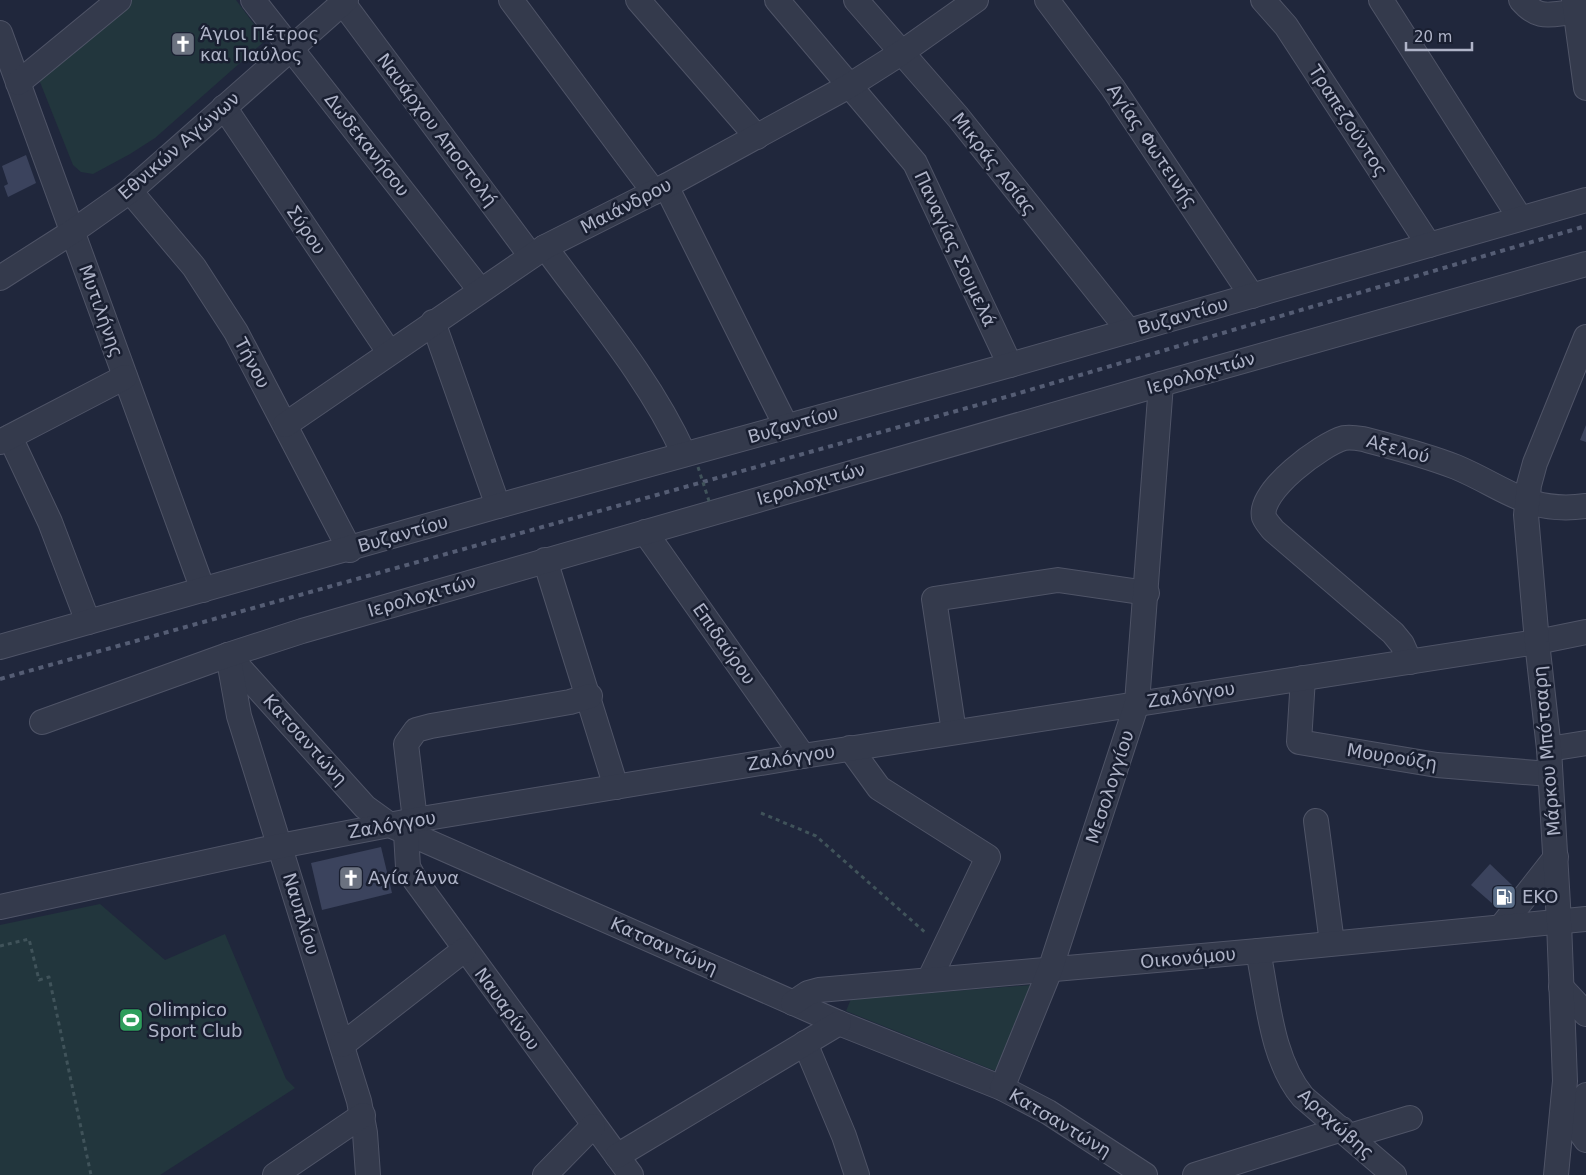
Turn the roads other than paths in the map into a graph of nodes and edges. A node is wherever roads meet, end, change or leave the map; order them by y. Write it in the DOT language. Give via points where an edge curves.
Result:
graph roads {
  1 [pos="119,0"];
  2 [pos="254,0"];
  3 [pos="511,0"];
  4 [pos="638,0"];
  5 [pos="777,0"];
  6 [pos="856,0"];
  7 [pos="976,0"];
  8 [pos="1047,0"];
  9 [pos="1263,0"];
  10 [pos="1381,0"];
  11 [pos="1521,0"];
  12 [pos="345,1"];
  13 [pos="1575,6"];
  14 [pos="0,33"];
  15 [pos="292,49"];
  16 [pos="901,53"];
  17 [pos="1585,78"];
  18 [pos="18,83"];
  19 [pos="849,86"];
  20 [pos="224,107"];
  21 [pos="757,137"];
  22 [pos="660,189"];
  23 [pos="130,191"];
  24 [pos="1586,200"];
  25 [pos="1520,218"];
  26 [pos="72,232"];
  27 [pos="1429,245"];
  28 [pos="538,252"];
  29 [pos="1586,264"];
  30 [pos="0,278"];
  31 [pos="480,290"];
  32 [pos="1252,296"];
  33 [pos="433,322"];
  34 [pos="1129,331"];
  35 [pos="1586,337"];
  36 [pos="389,352"];
  37 [pos="1010,365"];
  38 [pos="125,377"];
  39 [pos="1161,384"];
  40 [pos="285,425"];
  41 [pos="786,426"];
  42 [pos="5,439"];
  43 [pos="691,461"];
  44 [pos="1527,503"];
  45 [pos="498,506"];
  46 [pos="1586,506"];
  47 [pos="645,532"];
  48 [pos="350,550"];
  49 [pos="546,560"];
  50 [pos="203,590"];
  51 [pos="1147,593"];
  52 [pos="88,622"];
  53 [pos="1586,632"];
  54 [pos="1536,642"];
  55 [pos="0,647"];
  56 [pos="228,654"];
  57 [pos="1410,662"];
  58 [pos="1303,678"];
  59 [pos="590,696"];
  60 [pos="1137,703"];
  61 [pos="42,722"];
  62 [pos="954,732"];
  63 [pos="1586,743"];
  64 [pos="850,748"];
  65 [pos="1549,749"];
  66 [pos="803,756"];
  67 [pos="1550,774"];
  68 [pos="616,787"];
  69 [pos="1316,821"];
  70 [pos="403,826"];
  71 [pos="280,846"];
  72 [pos="1556,857"];
  73 [pos="0,907"];
  74 [pos="1586,919"];
  75 [pos="1559,922"];
  76 [pos="1501,927"];
  77 [pos="1332,943"];
  78 [pos="464,950"];
  79 [pos="1258,952"];
  80 [pos="1050,970"];
  81 [pos="929,980"];
  82 [pos="1561,987"];
  83 [pos="793,1003"];
  84 [pos="1586,1014"];
  85 [pos="839,1023"];
  86 [pos="804,1043"];
  87 [pos="342,1045"];
  88 [pos="1002,1088"];
  89 [pos="1586,1095"];
  90 [pos="363,1115"];
  91 [pos="1410,1118"];
  92 [pos="593,1126"];
  93 [pos="1346,1133"];
  94 [pos="1586,1140"];
  95 [pos="617,1156"];
  96 [pos="275,1175"];
  97 [pos="368,1175"];
  98 [pos="545,1175"];
  99 [pos="631,1175"];
  100 [pos="857,1175"];
  101 [pos="1144,1175"];
  102 [pos="1196,1175"];
  103 [pos="1394,1175"];
  104 [pos="1556,1175"];
  1 -- 18 [label="street"];
  2 -- 15 [label="street, Δωδεκανήσου"];
  3 -- 22 [label="street"];
  4 -- 21 [label="street"];
  5 -- 19 [label="street, Παναγίας Σουμελά"];
  6 -- 16 [label="street, Μικράς Ασίας"];
  7 -- 16 [label="street, Μαιάνδρου"];
  8 -- 32 [label="street, Αγίας Φωτεινής" via="1113,88"];
  9 -- 27 [label="street, Τραπεζούντος" via="1286,26"];
  10 -- 25 [label="street"];
  11 -- 13 [label="street" via="1537,15"];
  12 -- 15 [label="street, Εθνικών Αγώνων"];
  12 -- 28 [label="street, Ναυάρχου Αποστολή"];
  13 -- 17 [label="street"];
  14 -- 18 [label="street, Μυτιλήνης"];
  15 -- 20 [label="street, Εθνικών Αγώνων"];
  15 -- 31 [label="street, Δωδεκανήσου"];
  16 -- 19 [label="street, Μαιάνδρου"];
  16 -- 34 [label="street, Μικράς Ασίας" via="958,117"];
  18 -- 26 [label="street, Μυτιλήνης"];
  19 -- 21 [label="street, Μαιάνδρου"];
  19 -- 37 [label="street, Παναγίας Σουμελά" via="915,163"];
  20 -- 23 [label="street, Εθνικών Αγώνων"];
  20 -- 36 [label="street, Σύρου"];
  21 -- 22 [label="street, Μαιάνδρου"];
  22 -- 28 [label="street, Μαιάνδρου"];
  22 -- 41 [label="street"];
  23 -- 26 [label="street, Εθνικών Αγώνων"];
  23 -- 40 [label="street, Τήνου" via="194,266 236,332"];
  24 -- 25 [label="street, Βυζαντίου"];
  25 -- 27 [label="street, Βυζαντίου"];
  26 -- 30 [label="street, Εθνικών Αγώνων"];
  26 -- 38 [label="street, Μυτιλήνης"];
  27 -- 32 [label="street, Βυζαντίου"];
  28 -- 31 [label="street, Μαιάνδρου"];
  28 -- 43 [label="street, Ναυάρχου Αποστολή" via="634,368"];
  29 -- 39 [label="street, Ιερολοχιτών"];
  31 -- 33 [label="street, Μαιάνδρου"];
  32 -- 34 [label="street, Βυζαντίου"];
  33 -- 36 [label="street, Μαιάνδρου"];
  33 -- 45 [label="street"];
  34 -- 37 [label="street, Βυζαντίου"];
  35 -- 44 [label="street, Μάρκου Μπότσαρη" via="1535,463"];
  36 -- 40 [label="street, Μαιάνδρου"];
  37 -- 41 [label="street, Βυζαντίου"];
  38 -- 42 [label="street"];
  38 -- 50 [label="street, Μυτιλήνης"];
  39 -- 47 [label="street, Ιερολοχιτών"];
  39 -- 51 [label="street, Μεσολογγίου"];
  40 -- 48 [label="street, Τήνου"];
  41 -- 43 [label="street, Βυζαντίου"];
  42 -- 52 [label="street" via="50,522"];
  43 -- 45 [label="street, Βυζαντίου"];
  44 -- 46 [label="street, Αξελού" via="1547,508"];
  44 -- 54 [label="street, Μάρκου Μπότσαρη"];
  44 -- 57 [label="street, Αξελού" via="1453,466 1351,438 1315,452 1274,490 1265,509 1268,525 1393,633"];
  45 -- 48 [label="street, Βυζαντίου"];
  47 -- 49 [label="street, Ιερολοχιτών"];
  47 -- 66 [label="street, Επιδαύρου"];
  48 -- 50 [label="street, Βυζαντίου"];
  49 -- 56 [label="street, Ιερολοχιτών"];
  49 -- 59 [label="street"];
  50 -- 52 [label="street, Βυζαντίου"];
  51 -- 60 [label="street, Μεσολογγίου"];
  51 -- 62 [label="street" via="1058,580 934,599"];
  52 -- 55 [label="street, Βυζαντίου"];
  53 -- 54 [label="street, Ζαλόγγου"];
  54 -- 57 [label="street, Ζαλόγγου"];
  54 -- 65 [label="street, Μάρκου Μπότσαρη"];
  56 -- 61 [label="street, Ιερολοχιτών"];
  56 -- 70 [label="street, Κατσαντώνη" via="365,807"];
  56 -- 71 [label="street, Ναυπλίου" via="240,716"];
  57 -- 58 [label="street, Ζαλόγγου"];
  58 -- 60 [label="street, Ζαλόγγου"];
  58 -- 67 [label="street, Μουρούζη" via="1299,742 1437,765"];
  59 -- 68 [label="street"];
  59 -- 70 [label="street, Ναυαρίνου" via="416,730 407,740"];
  60 -- 62 [label="street, Ζαλόγγου"];
  60 -- 80 [label="street, Μεσολογγίου"];
  62 -- 64 [label="street, Ζαλόγγου"];
  63 -- 65 [label="street"];
  64 -- 66 [label="street, Ζαλόγγου"];
  64 -- 81 [label="street" via="879,788 988,857"];
  65 -- 67 [label="street, Μάρκου Μπότσαρη"];
  66 -- 68 [label="street, Ζαλόγγου"];
  67 -- 72 [label="street, Μάρκου Μπότσαρη"];
  68 -- 70 [label="street, Ζαλόγγου"];
  69 -- 77 [label="street"];
  70 -- 71 [label="street, Ζαλόγγου"];
  70 -- 78 [label="street, Ναυαρίνου" via="408,867"];
  70 -- 83 [label="street, Κατσαντώνη"];
  71 -- 73 [label="street, Ζαλόγγου"];
  71 -- 87 [label="street, Ναυπλίου"];
  72 -- 75 [label="street, Μάρκου Μπότσαρη"];
  72 -- 76 [label="street"];
  74 -- 75 [label="street, Οικονόμου"];
  75 -- 76 [label="street, Οικονόμου"];
  75 -- 82 [label="street, Μάρκου Μπότσαρη"];
  76 -- 77 [label="street, Οικονόμου"];
  77 -- 79 [label="street, Οικονόμου"];
  78 -- 87 [label="street"];
  78 -- 92 [label="street, Ναυαρίνου"];
  79 -- 80 [label="street, Οικονόμου"];
  79 -- 93 [label="street, Αραχώβης" via="1275,1036 1292,1084"];
  80 -- 81 [label="street, Οικονόμου"];
  80 -- 88 [label="street, Μεσολογγίου"];
  81 -- 83 [label="street, Οικονόμου" via="819,990"];
  82 -- 84 [label="street"];
  82 -- 104 [label="street, Μάρκου Μπότσαρη" via="1565,1081"];
  83 -- 85 [label="street, Κατσαντώνη"];
  85 -- 86 [label="street"];
  85 -- 88 [label="street, Κατσαντώνη"];
  86 -- 95 [label="street"];
  86 -- 100 [label="street"];
  87 -- 90 [label="street, Ναυπλίου"];
  88 -- 101 [label="street, Κατσαντώνη" via="1048,1112"];
  89 -- 94 [label="street" via="1582,1133"];
  90 -- 96 [label="street"];
  90 -- 97 [label="street, Ναυπλίου"];
  91 -- 93 [label="street"];
  92 -- 95 [label="street, Ναυαρίνου"];
  92 -- 98 [label="street"];
  93 -- 102 [label="street"];
  93 -- 103 [label="street, Αραχώβης"];
  95 -- 99 [label="street, Ναυαρίνου"];
}
